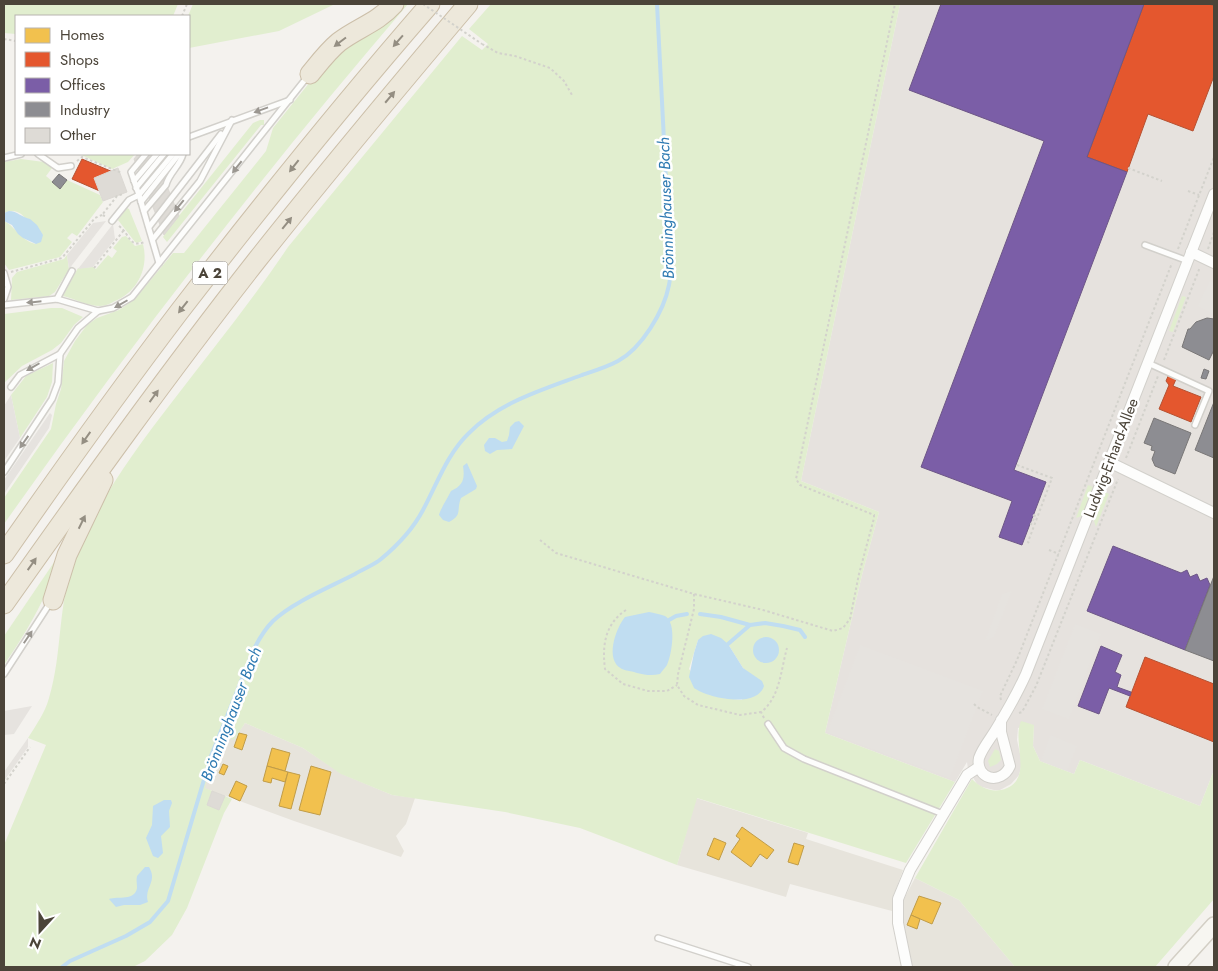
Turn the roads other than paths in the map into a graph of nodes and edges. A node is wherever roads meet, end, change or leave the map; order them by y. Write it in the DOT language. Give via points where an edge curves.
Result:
graph roads {
  1 [pos="394,4"];
  2 [pos="430,4"];
  3 [pos="468,4"];
  4 [pos="310,74"];
  5 [pos="290,99"];
  6 [pos="232,120"];
  7 [pos="190,137"];
  8 [pos="17,155"];
  9 [pos="39,155"];
  10 [pos="145,155"];
  11 [pos="156,155"];
  12 [pos="163,155"];
  13 [pos="171,155"];
  14 [pos="180,155"];
  15 [pos="181,155"];
  16 [pos="4,158"];
  17 [pos="71,166"];
  18 [pos="134,181"];
  19 [pos="136,188"];
  20 [pos="1214,194"];
  21 [pos="139,195"];
  22 [pos="141,202"];
  23 [pos="144,212"];
  24 [pos="112,220"];
  25 [pos="149,227"];
  26 [pos="153,239"];
  27 [pos="1145,245"];
  28 [pos="1189,256"];
  29 [pos="159,263"];
  30 [pos="1214,263"];
  31 [pos="72,271"];
  32 [pos="4,274"];
  33 [pos="4,299"];
  34 [pos="58,299"];
  35 [pos="4,305"];
  36 [pos="98,312"];
  37 [pos="60,354"];
  38 [pos="1148,363"];
  39 [pos="11,387"];
  40 [pos="1195,425"];
  41 [pos="125,435"];
  42 [pos="1109,462"];
  43 [pos="4,472"];
  44 [pos="1214,513"];
  45 [pos="4,554"];
  46 [pos="52,600"];
  47 [pos="4,604"];
  48 [pos="4,674"];
  49 [pos="1001,720"];
  50 [pos="768,724"];
  51 [pos="979,766"];
  52 [pos="943,814"];
  53 [pos="1214,925"];
  54 [pos="658,938"];
  55 [pos="748,967"];
  56 [pos="907,967"];
  57 [pos="1176,967"];
  1 -- 4 [label="highway, one-way" via="378,19 331,49"];
  2 -- 45 [label="highway, A 2, one-way" via="298,160 179,312"];
  41 -- 3 [label="highway, A 2, one-way" via="256,261"];
  4 -- 5 [label="lane"];
  5 -- 6 [label="lane, one-way"];
  5 -- 29 [label="lane, one-way"];
  6 -- 7 [label="lane"];
  6 -- 25 [label="lane"];
  6 -- 26 [label="lane, one-way" via="200,181"];
  8 -- 16 [label="lane"];
  9 -- 17 [label="lane" via="58,168"];
  10 -- 18 [label="lane" via="131,172"];
  11 -- 18 [label="lane"];
  12 -- 19 [label="lane"];
  13 -- 21 [label="lane"];
  14 -- 22 [label="lane"];
  15 -- 23 [label="lane" via="166,184"];
  18 -- 19 [label="lane"];
  19 -- 21 [label="lane"];
  20 -- 28 [label="street, Ludwig-Erhard-Allee"];
  21 -- 22 [label="lane"];
  21 -- 24 [label="lane" via="129,200"];
  22 -- 23 [label="lane"];
  23 -- 25 [label="lane"];
  25 -- 26 [label="lane"];
  26 -- 29 [label="lane"];
  27 -- 28 [label="lane" via="1175,256"];
  28 -- 30 [label="street"];
  28 -- 38 [label="street, Ludwig-Erhard-Allee"];
  29 -- 36 [label="lane, one-way" via="132,297"];
  31 -- 34 [label="lane"];
  32 -- 33 [label="lane" via="8,287"];
  34 -- 35 [label="lane, one-way"];
  34 -- 36 [label="lane"];
  36 -- 37 [label="lane" via="78,328"];
  37 -- 39 [label="lane, one-way" via="20,375"];
  37 -- 43 [label="lane, one-way" via="58,382 52,399"];
  38 -- 40 [label="lane" via="1209,391"];
  38 -- 42 [label="street, Ludwig-Erhard-Allee"];
  46 -- 41 [label="highway, one-way" via="66,555"];
  47 -- 41 [label="highway, A 2, one-way"];
  42 -- 44 [label="street"];
  42 -- 49 [label="street, Ludwig-Erhard-Allee" via="1022,683"];
  48 -- 46 [label="lane, one-way"];
  49 -- 51 [label="street, Ludwig-Erhard-Allee" via="980,756"];
  49 -- 51 [label="street" via="1001,732 1010,762 1008,770 994,779"];
  50 -- 52 [label="lane" via="784,748 804,759"];
  51 -- 52 [label="street" via="967,775"];
  52 -- 56 [label="street" via="910,870 898,899 898,923"];
  53 -- 57 [label="main road"];
  54 -- 55 [label="lane"];
}
